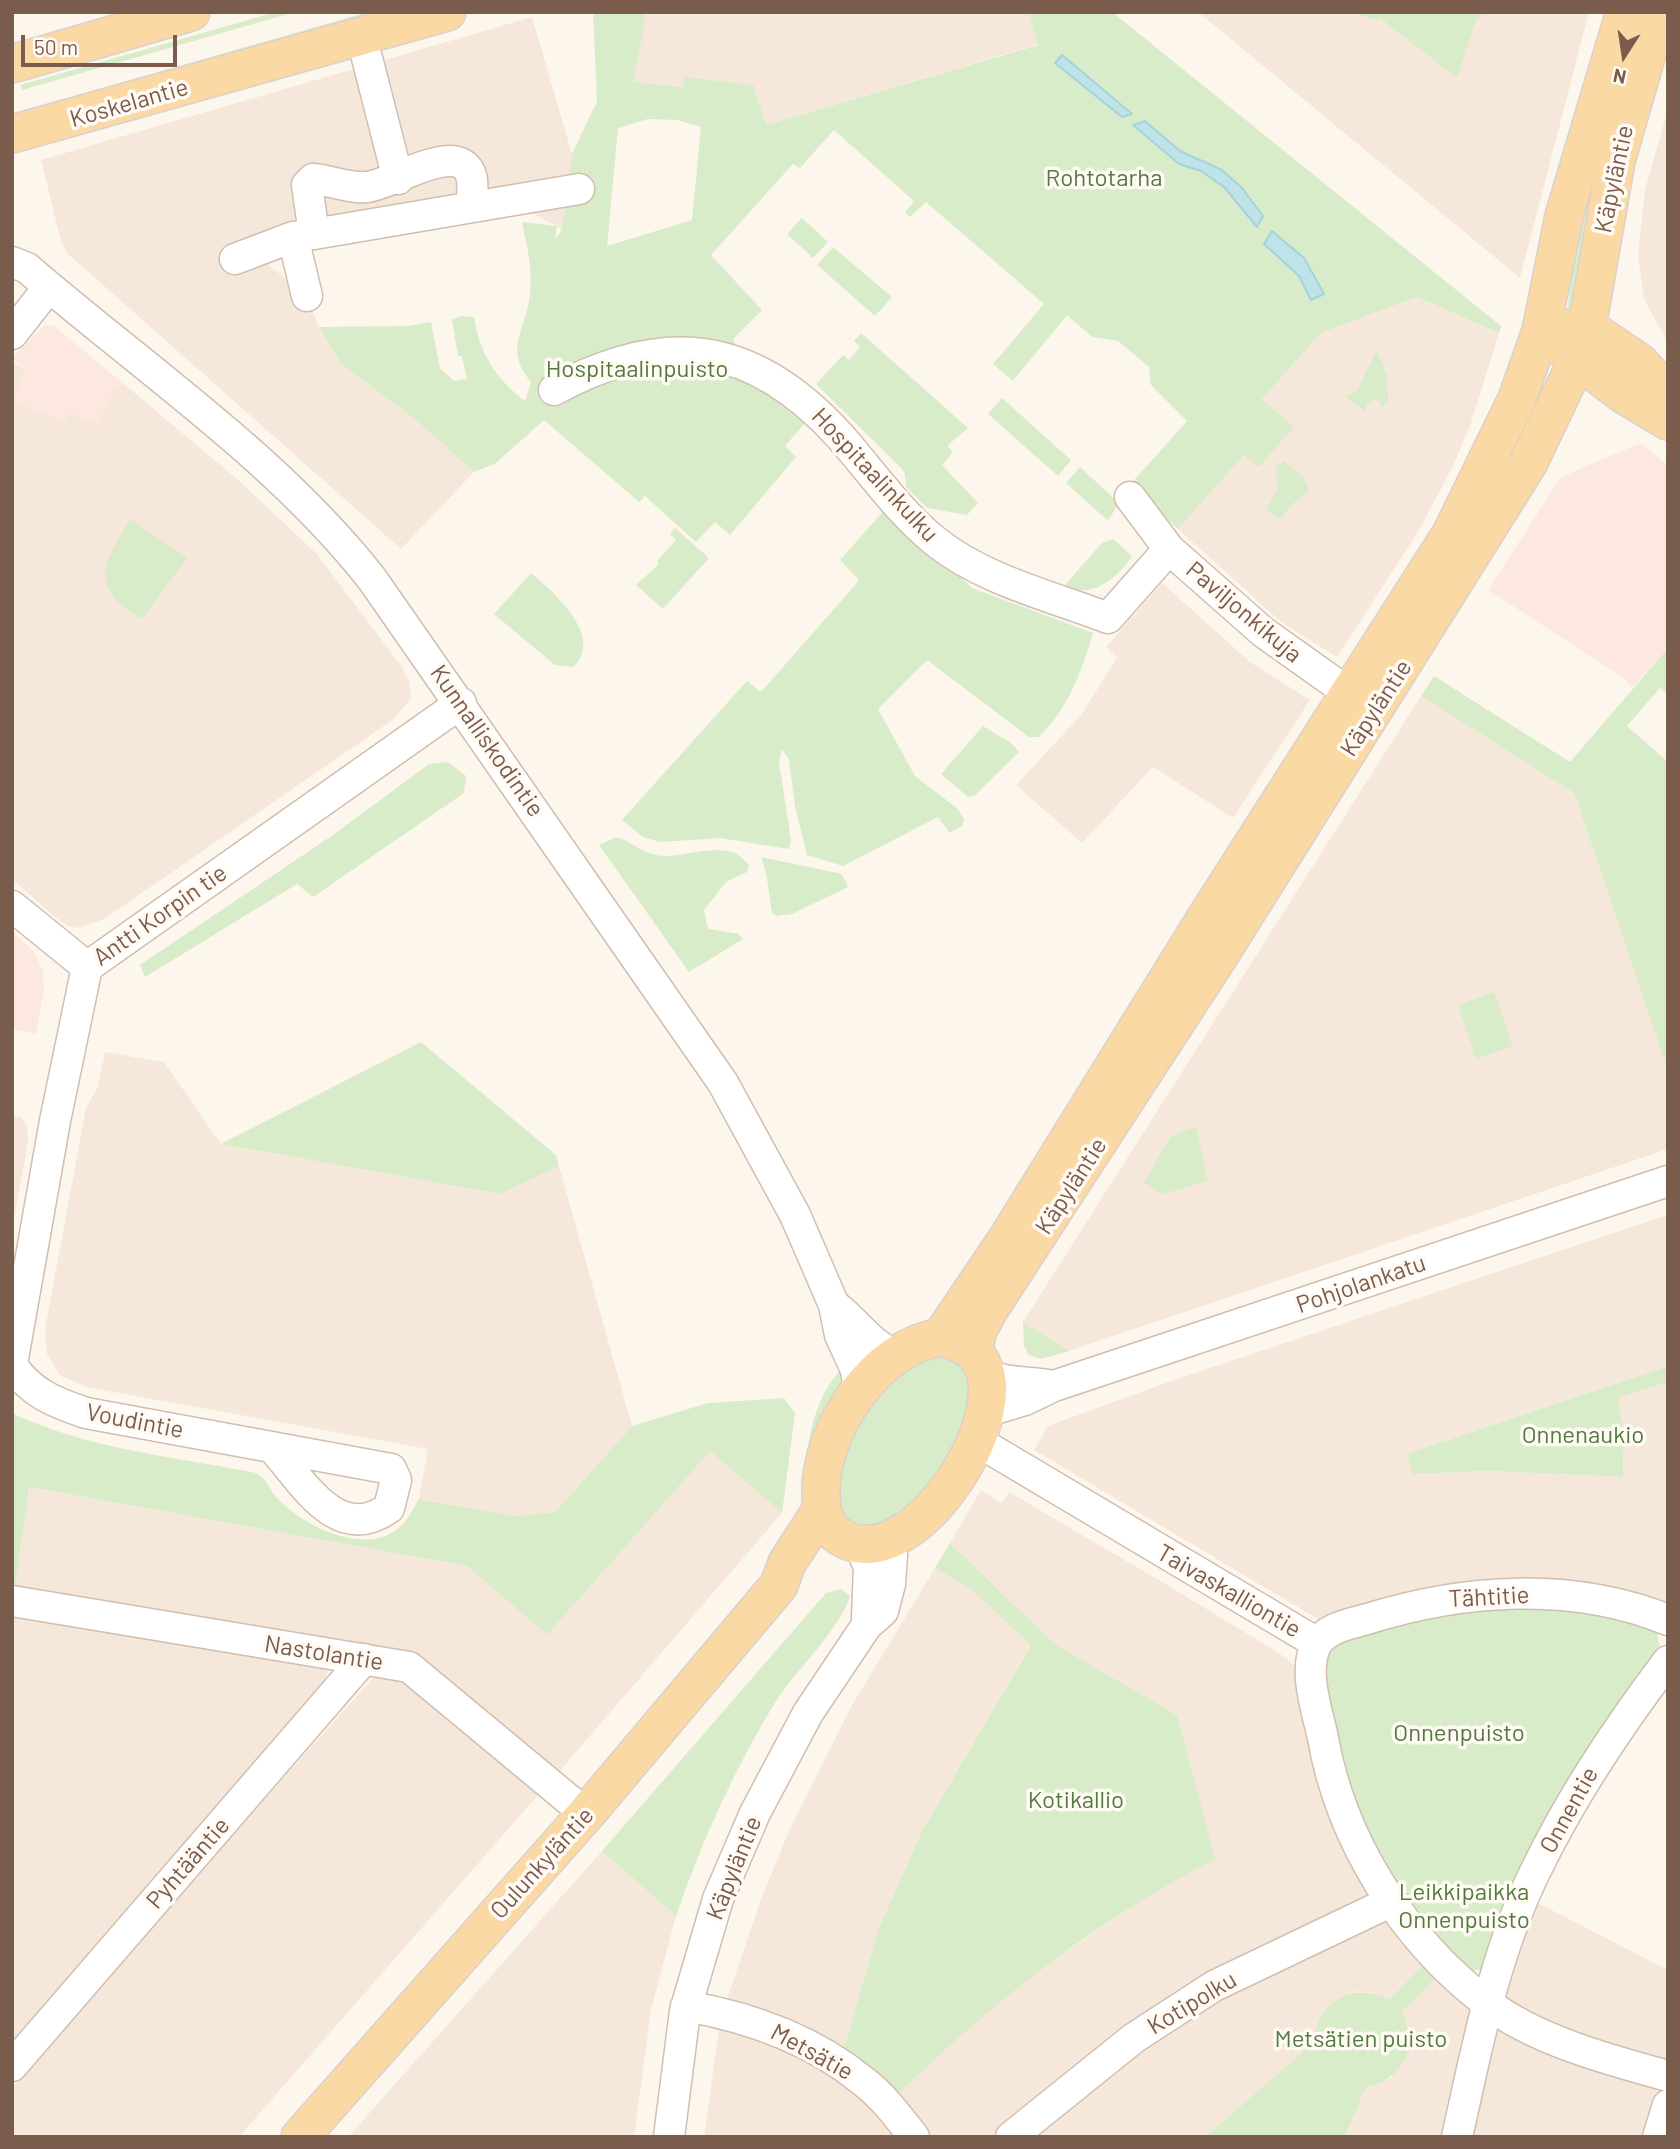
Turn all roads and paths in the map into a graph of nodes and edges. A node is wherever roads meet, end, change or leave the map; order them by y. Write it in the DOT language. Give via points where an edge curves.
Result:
graph roads {
  1 [pos="191,12"];
  2 [pos="447,12"];
  3 [pos="1646,18"];
  4 [pos="367,58"];
  5 [pos="12,64"];
  6 [pos="12,134"];
  7 [pos="398,179"];
  8 [pos="579,189"];
  9 [pos="472,207"];
  10 [pos="304,236"];
  11 [pos="12,239"];
  12 [pos="235,259"];
  13 [pos="20,265"];
  14 [pos="49,287"];
  15 [pos="307,296"];
  16 [pos="1541,331"];
  17 [pos="12,334"];
  18 [pos="1582,344"];
  19 [pos="554,390"];
  20 [pos="1668,394"];
  21 [pos="1668,421"];
  22 [pos="1130,497"];
  23 [pos="1169,549"];
  24 [pos="1361,702"];
  25 [pos="461,703"];
  26 [pos="12,906"];
  27 [pos="86,967"];
  28 [pos="1668,1181"];
  29 [pos="834,1305"];
  30 [pos="941,1337"];
  31 [pos="896,1356"];
  32 [pos="980,1363"];
  33 [pos="12,1365"];
  34 [pos="1054,1386"];
  35 [pos="859,1392"];
  36 [pos="981,1427"];
  37 [pos="272,1447"];
  38 [pos="822,1509"];
  39 [pos="866,1542"];
  40 [pos="779,1585"];
  41 [pos="12,1601"];
  42 [pos="1668,1620"];
  43 [pos="1317,1643"];
  44 [pos="364,1659"];
  45 [pos="1668,1661"];
  46 [pos="586,1814"];
  47 [pos="1392,1901"];
  48 [pos="1487,2004"];
  49 [pos="686,2006"];
  50 [pos="12,2066"];
  51 [pos="1668,2076"];
  52 [pos="1668,2105"];
  53 [pos="301,2136"];
  54 [pos="669,2137"];
  55 [pos="914,2137"];
  56 [pos="1011,2137"];
  57 [pos="1457,2137"];
  58 [pos="1658,2137"];
  1 -- 5 [label="main road"];
  2 -- 6 [label="main road, Koskelantie"];
  3 -- 16 [label="main road, Käpyläntie" via="1564,216"];
  3 -- 18 [label="main road, Käpyläntie"];
  4 -- 7 [label="street"];
  7 -- 9 [label="street" via="439,160 454,160 472,178"];
  7 -- 10 [label="street" via="363,188 313,178 307,185"];
  8 -- 9 [label="street"];
  9 -- 10 [label="street"];
  10 -- 12 [label="street"];
  10 -- 15 [label="street"];
  11 -- 13 [label="street, Kunnalliskodintie"];
  13 -- 14 [label="street, Kunnalliskodintie"];
  14 -- 17 [label="street"];
  14 -- 25 [label="street, Kunnalliskodintie" via="315,511 372,579"];
  16 -- 18 [label="main road"];
  16 -- 24 [label="main road, Käpyläntie" via="1517,399"];
  18 -- 20 [label="main road" via="1639,362"];
  18 -- 21 [label="main road" via="1623,394"];
  18 -- 24 [label="main road, Käpyläntie" via="1529,462"];
  19 -- 23 [label="street, Hospitaalinkulku" via="594,369 657,353 700,354 758,371 813,407 916,522 954,555 976,568 1108,618"];
  22 -- 23 [label="street, Paviljonkikuja"];
  23 -- 24 [label="street, Paviljonkikuja" via="1263,632"];
  24 -- 30 [label="main road, Käpyläntie"];
  24 -- 32 [label="main road, Käpyläntie" via="1056,1210 990,1308 977,1332"];
  25 -- 27 [label="street, Antti Korpin tie"];
  25 -- 29 [label="street, Kunnalliskodintie" via="723,1083 795,1215"];
  26 -- 27 [label="street"];
  27 -- 33 [label="street, Antti Korpin tie"];
  28 -- 34 [label="street, Pohjolankatu"];
  29 -- 31 [label="street, Kunnalliskodintie" via="852,1318 874,1345"];
  29 -- 35 [label="street, Kunnalliskodintie"];
  30 -- 31 [label="main road"];
  30 -- 32 [label="main road" via="955,1340"];
  31 -- 35 [label="main road"];
  32 -- 34 [label="street, Pohjolankatu" via="1010,1382"];
  32 -- 36 [label="main road"];
  33 -- 37 [label="street, Voudintie" via="24,1383 45,1397 86,1413"];
  34 -- 36 [label="street, Pohjolankatu"];
  35 -- 38 [label="main road" via="840,1422 826,1460"];
  36 -- 39 [label="main road" via="932,1510 909,1531"];
  36 -- 43 [label="street, Taivaskalliontie"];
  38 -- 39 [label="main road" via="831,1530"];
  38 -- 40 [label="main road, Oulunkyläntie" via="787,1563"];
  39 -- 40 [label="main road, Oulunkyläntie" via="802,1578"];
  39 -- 49 [label="street, Käpyläntie" via="867,1625 808,1713 755,1813 718,1899"];
  40 -- 46 [label="main road, Oulunkyläntie"];
  41 -- 44 [label="street, Nastolantie"];
  42 -- 43 [label="street, Tähtitie" via="1600,1601 1481,1594 1394,1610 1340,1627"];
  43 -- 47 [label="street, Taivaskalliontie" via="1310,1663 1312,1685 1341,1808"];
  44 -- 46 [label="street, Nastolantie" via="409,1667 421,1675"];
  44 -- 50 [label="street, Pyhtääntie"];
  45 -- 48 [label="street, Onnentie" via="1599,1756 1534,1874"];
  46 -- 53 [label="main road, Oulunkyläntie"];
  47 -- 48 [label="street, Taivaskalliontie" via="1417,1937"];
  47 -- 56 [label="street, Kotipolku" via="1214,1986 1135,2038"];
  48 -- 51 [label="street, Taivaskalliontie" via="1602,2059"];
  48 -- 57 [label="street, Onnentie"];
  49 -- 54 [label="street, Käpyläntie"];
  49 -- 55 [label="street, Metsätie" via="755,2021 824,2054 864,2081"];
  52 -- 58 [label="street"];
}
